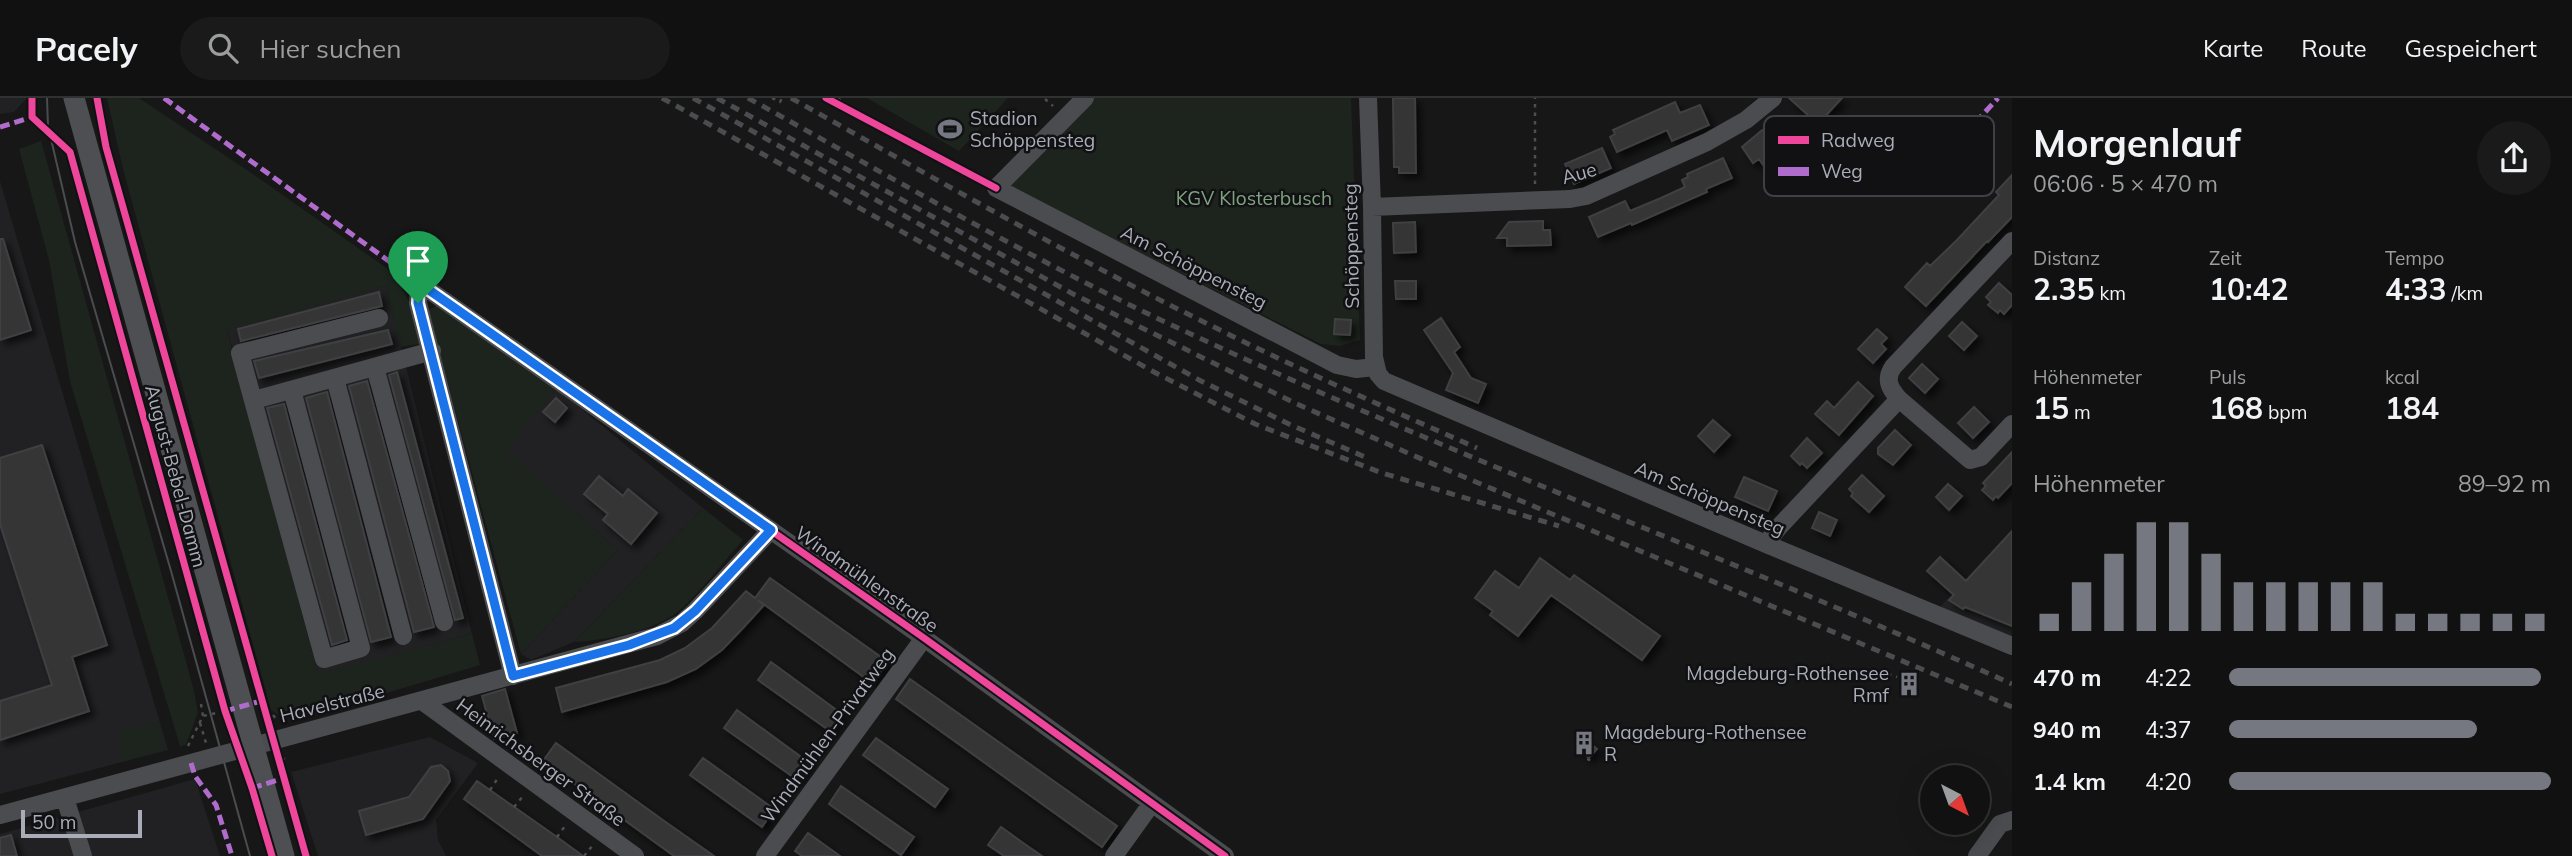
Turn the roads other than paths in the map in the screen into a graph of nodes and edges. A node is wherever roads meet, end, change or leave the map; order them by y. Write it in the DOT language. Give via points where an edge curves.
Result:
graph roads {
  1 [pos="1085,98"];
  2 [pos="1367,98"];
  3 [pos="1773,98"];
  4 [pos="76,101"];
  5 [pos="1372,207"];
  6 [pos="2012,241"];
  7 [pos="379,318"];
  8 [pos="432,351"];
  9 [pos="375,367"];
  10 [pos="1376,367"];
  11 [pos="335,378"];
  12 [pos="292,390"];
  13 [pos="1899,399"];
  14 [pos="254,400"];
  15 [pos="2012,424"];
  16 [pos="771,530"];
  17 [pos="1766,544"];
  18 [pos="444,622"];
  19 [pos="403,636"];
  20 [pos="924,638"];
  21 [pos="2012,646"];
  22 [pos="513,676"];
  23 [pos="422,701"];
  24 [pos="263,742"];
  25 [pos="65,798"];
  26 [pos="1152,803"];
  27 [pos="0,815"];
  28 [pos="2012,820"];
  29 [pos="83,856"];
  30 [pos="284,856"];
  31 [pos="635,856"];
  32 [pos="765,856"];
  33 [pos="1114,856"];
  34 [pos="1225,856"];
  35 [pos="1977,856"];
  1 -- 10 [label="street, Am Schöppensteg" via="996,188 1337,365"];
  2 -- 5 [label="street, Schöppensteg"];
  3 -- 5 [label="street, Aue" via="1707,142 1578,198"];
  4 -- 24 [label="main road, August-Bebel-Damm"];
  5 -- 10 [label="street, Schöppensteg"];
  6 -- 13 [label="street" via="1891,370 1888,383"];
  7 -- 14 [label="street" via="240,353"];
  8 -- 9 [label="street"];
  8 -- 16 [label="street, Windmühlenstraße" via="418,303 419,283"];
  8 -- 22 [label="street"];
  9 -- 11 [label="street"];
  9 -- 18 [label="street"];
  10 -- 17 [label="street, Am Schöppensteg" via="1393,386"];
  11 -- 12 [label="street"];
  11 -- 19 [label="street"];
  12 -- 14 [label="street"];
  12 -- 14 [label="street" via="361,648 324,659"];
  13 -- 15 [label="street" via="1970,460 1981,457"];
  13 -- 17 [label="street"];
  16 -- 20 [label="street, Windmühlenstraße"];
  16 -- 22 [label="street, Havelstraße" via="674,628"];
  17 -- 21 [label="street, Am Schöppensteg"];
  20 -- 26 [label="street, Windmühlenstraße"];
  20 -- 32 [label="street, Windmühlen-Privatweg"];
  22 -- 23 [label="street, Havelstraße"];
  23 -- 24 [label="street, Havelstraße"];
  23 -- 31 [label="street, Heinrichsberger Straße"];
  24 -- 25 [label="street, Havelstraße"];
  24 -- 30 [label="main road, August-Bebel-Damm"];
  25 -- 27 [label="street, Havelstraße"];
  25 -- 29 [label="street"];
  26 -- 33 [label="street"];
  26 -- 34 [label="street, Windmühlenstraße"];
  28 -- 35 [label="street" via="2000,824"];
}
